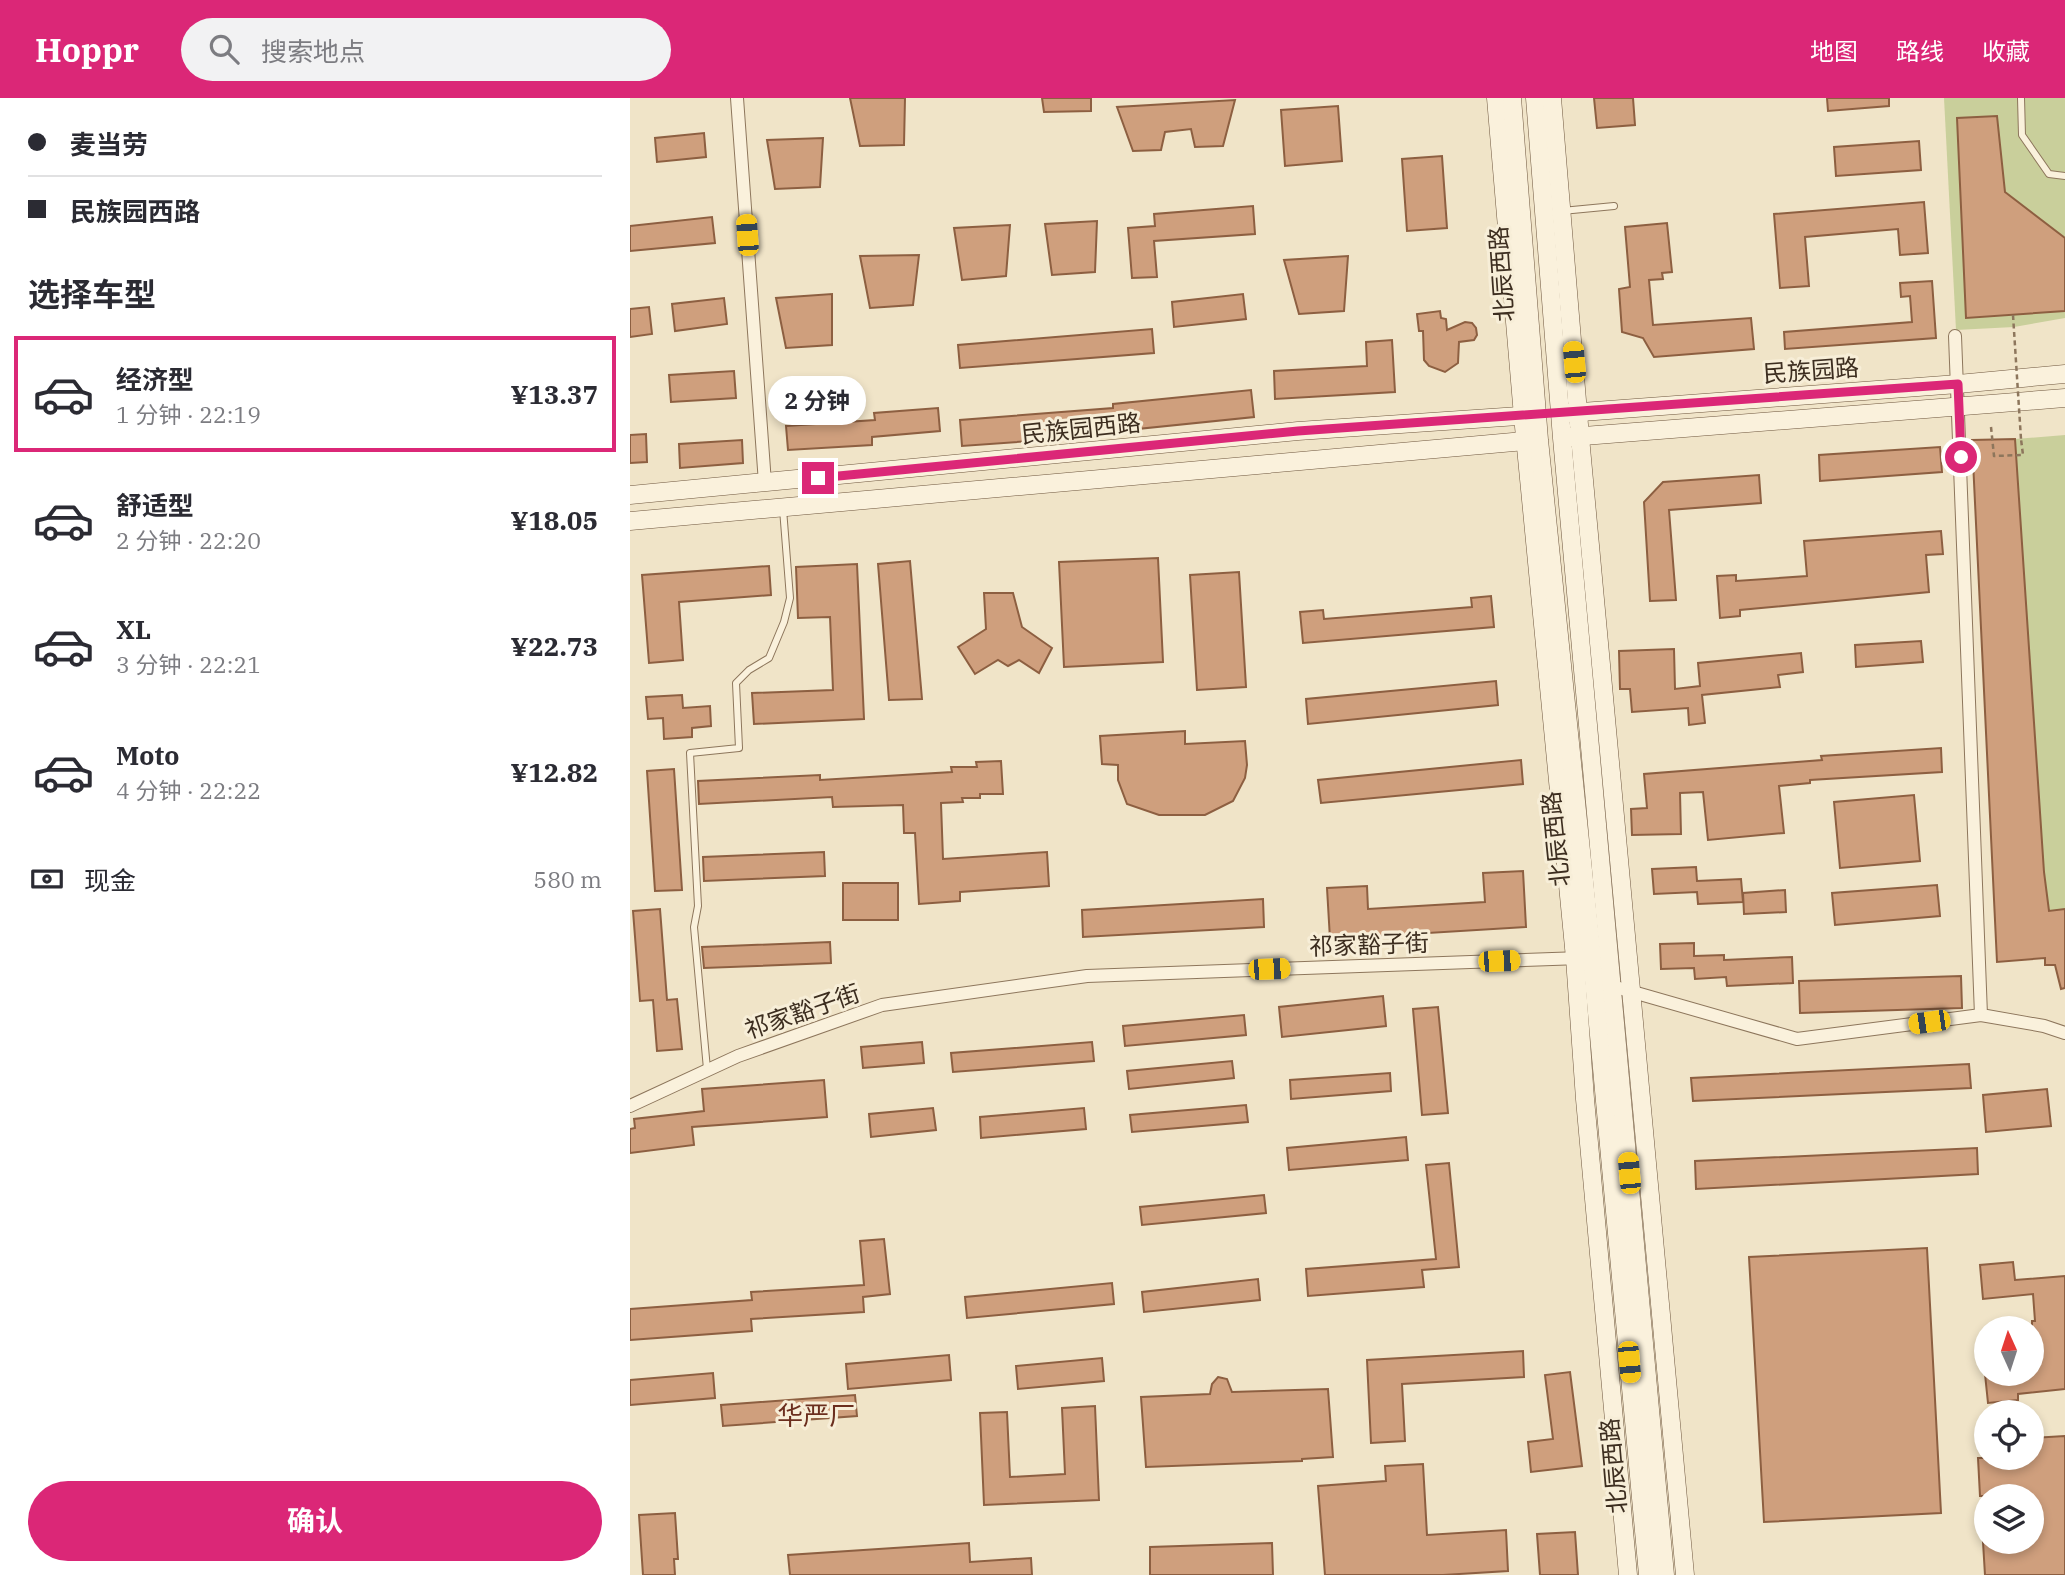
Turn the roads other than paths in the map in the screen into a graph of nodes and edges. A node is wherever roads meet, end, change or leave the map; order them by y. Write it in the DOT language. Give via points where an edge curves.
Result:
graph roads {
  1 [pos="737,98"];
  2 [pos="1496,98"];
  3 [pos="1512,98"];
  4 [pos="1535,98"];
  5 [pos="1552,98"];
  6 [pos="2021,98"];
  7 [pos="2065,176"];
  8 [pos="1520,190"];
  9 [pos="1614,206"];
  10 [pos="1552,212"];
  11 [pos="1509,236"];
  12 [pos="1955,336"];
  13 [pos="2065,374"];
  14 [pos="1958,384"];
  15 [pos="2065,398"];
  16 [pos="1958,408"];
  17 [pos="1569,413"];
  18 [pos="1530,415"];
  19 [pos="1571,438"];
  20 [pos="1532,441"];
  21 [pos="765,483"];
  22 [pos="630,495"];
  23 [pos="782,508"];
  24 [pos="630,521"];
  25 [pos="1583,958"];
  26 [pos="1612,986"];
  27 [pos="1631,991"];
  28 [pos="1981,1015"];
  29 [pos="2065,1033"];
  30 [pos="707,1070"];
  31 [pos="630,1106"];
  32 [pos="1641,1497"];
  33 [pos="1622,1499"];
  34 [pos="1628,1575"];
  35 [pos="1648,1575"];
  36 [pos="1665,1575"];
  37 [pos="1685,1575"];
  1 -- 21 [label="street"];
  2 -- 11 [label="main road, 北辰西路"];
  3 -- 8 [label="main road, 北辰西路"];
  4 -- 10 [label="main road, 北辰西路"];
  5 -- 10 [label="main road, 北辰西路"];
  6 -- 7 [label="lane" via="2022,135 2049,174"];
  8 -- 11 [label="main road"];
  8 -- 18 [label="main road, 北辰西路"];
  9 -- 10 [label="lane"];
  10 -- 17 [label="main road, 北辰西路"];
  11 -- 18 [label="main road, 北辰西路"];
  12 -- 14 [label="street"];
  13 -- 14 [label="main road, 民族园路"];
  14 -- 16 [label="street"];
  14 -- 17 [label="main road, 民族园路"];
  15 -- 16 [label="main road, 民族园路"];
  16 -- 19 [label="main road, 民族园路"];
  16 -- 28 [label="street"];
  17 -- 18 [label="main road, 民族园路"];
  17 -- 19 [label="main road, 北辰西路"];
  18 -- 20 [label="main road, 北辰西路"];
  18 -- 21 [label="main road, 民族园西路" via="1298,431"];
  19 -- 20 [label="main road, 民族园路"];
  19 -- 26 [label="main road, 北辰西路"];
  19 -- 27 [label="main road, 北辰西路"];
  20 -- 23 [label="main road"];
  20 -- 25 [label="main road, 北辰西路"];
  21 -- 22 [label="main road, 民族园西路"];
  23 -- 24 [label="main road"];
  23 -- 30 [label="lane" via="790,598 769,658 736,683 739,748 690,753 698,906 694,928"];
  25 -- 26 [label="street"];
  25 -- 30 [label="street, 祁家豁子街" via="1087,976 882,1006"];
  25 -- 32 [label="main road, 北辰西路"];
  25 -- 33 [label="main road, 北辰西路" via="1585,1099"];
  26 -- 27 [label="street"];
  26 -- 36 [label="main road, 北辰西路"];
  27 -- 28 [label="street" via="1797,1039"];
  27 -- 37 [label="main road, 北辰西路"];
  28 -- 29 [label="street"];
  30 -- 31 [label="street, 祁家豁子街"];
  32 -- 33 [label="main road"];
  32 -- 35 [label="main road, 北辰西路"];
  33 -- 34 [label="main road, 北辰西路"];
}
